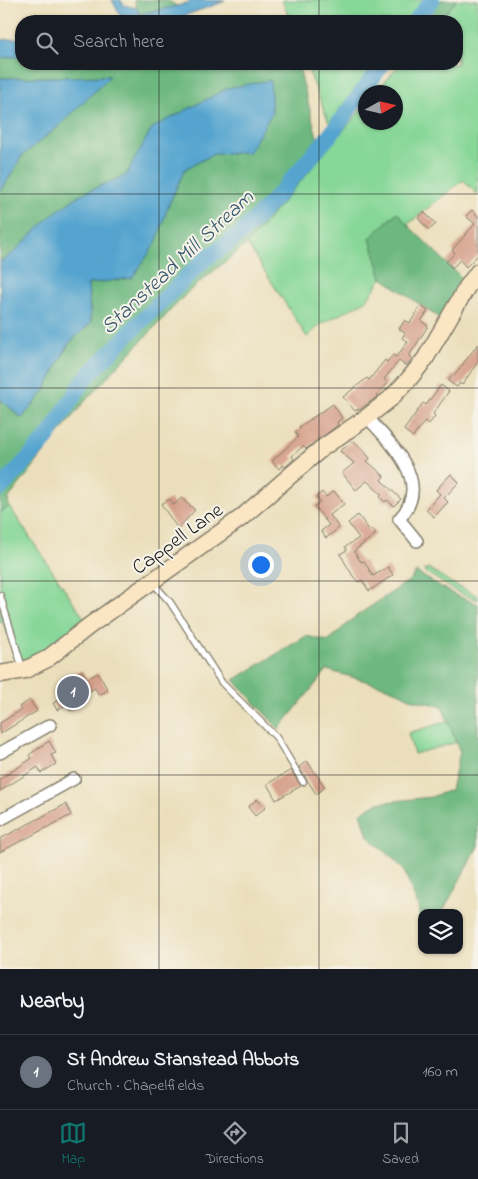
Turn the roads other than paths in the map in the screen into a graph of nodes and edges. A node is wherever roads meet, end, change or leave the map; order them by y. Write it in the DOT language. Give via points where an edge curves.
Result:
graph roads {
  1 [pos="478,272"];
  2 [pos="367,416"];
  3 [pos="417,541"];
  4 [pos="152,582"];
  5 [pos="0,595"];
  6 [pos="24,670"];
  7 [pos="0,674"];
  8 [pos="50,726"];
  9 [pos="0,753"];
  10 [pos="74,779"];
  11 [pos="303,782"];
  12 [pos="0,820"];
  1 -- 2 [label="street, Cappell Lane" via="412,375 390,399"];
  2 -- 3 [label="street" via="409,470 411,500 399,519"];
  2 -- 4 [label="street, Cappell Lane" via="310,458 241,518"];
  4 -- 6 [label="street, Cappell Lane" via="47,659"];
  4 -- 11 [label="lane" via="170,602 222,684 276,737"];
  5 -- 6 [label="lane"];
  6 -- 7 [label="street, Cappell Lane"];
  8 -- 9 [label="street"];
  10 -- 12 [label="street"];
}
